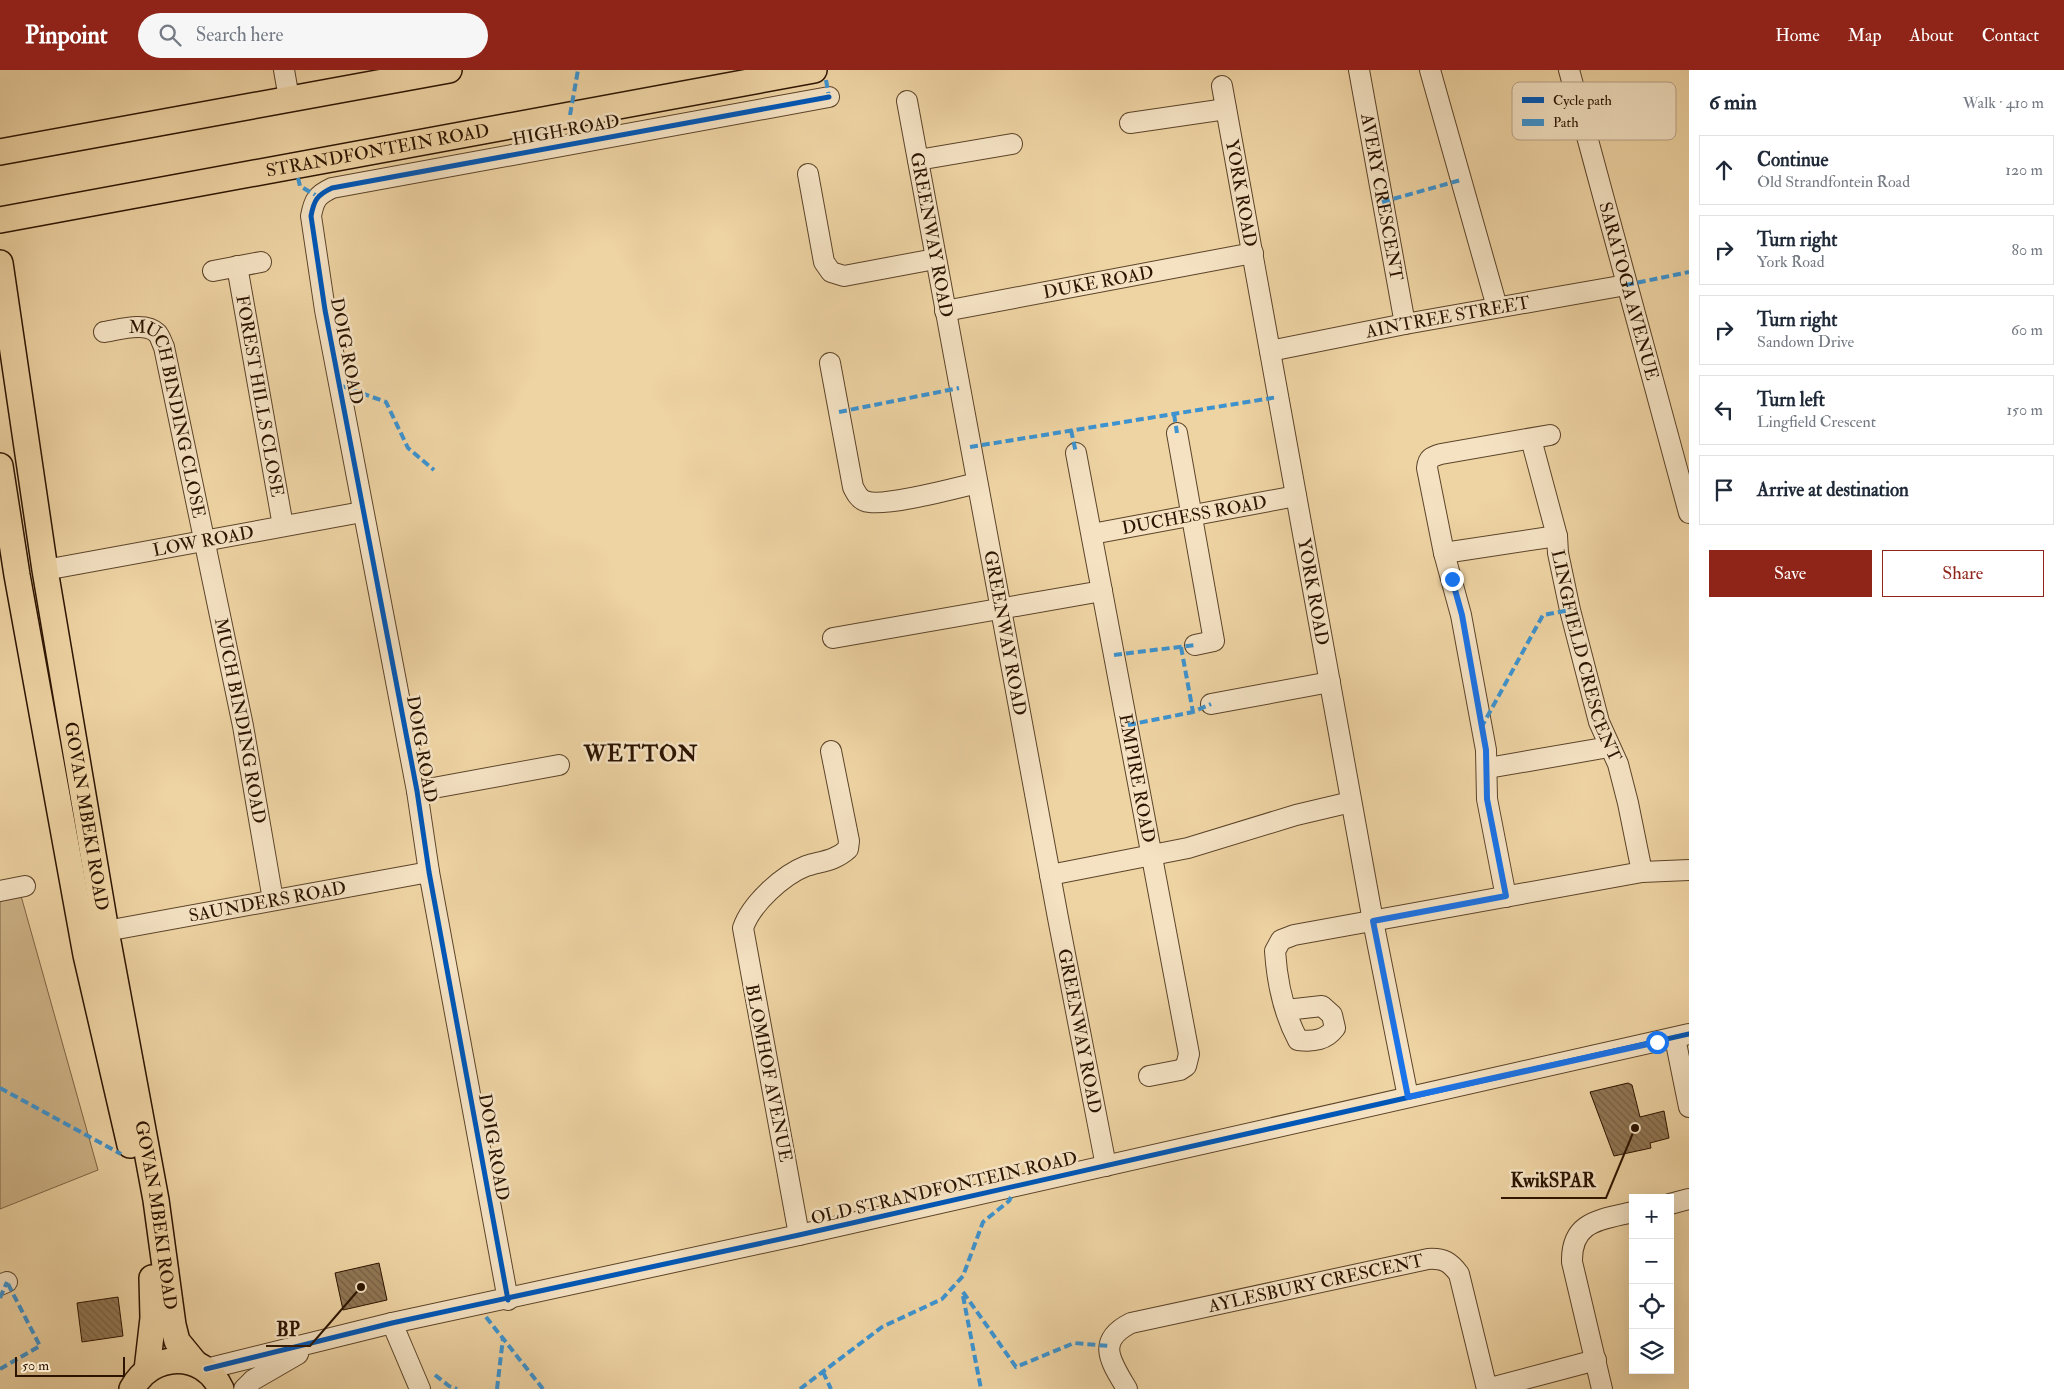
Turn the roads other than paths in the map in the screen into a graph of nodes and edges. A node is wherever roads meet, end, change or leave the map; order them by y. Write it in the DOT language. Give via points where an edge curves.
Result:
graph roads {
  1 [pos="449,70"];
  2 [pos="814,70"];
  3 [pos="1359,70"];
  4 [pos="1430,70"];
  5 [pos="1222,86"];
  6 [pos="829,96"];
  7 [pos="907,101"];
  8 [pos="1226,108"];
  9 [pos="1130,123"];
  10 [pos="1588,140"];
  11 [pos="1012,144"];
  12 [pos="0,152"];
  13 [pos="918,160"];
  14 [pos="808,174"];
  15 [pos="314,202"];
  16 [pos="0,220"];
  17 [pos="1253,253"];
  18 [pos="935,259"];
  19 [pos="261,262"];
  20 [pos="0,263"];
  21 [pos="237,266"];
  22 [pos="213,271"];
  23 [pos="1626,285"];
  24 [pos="1497,307"];
  25 [pos="945,311"];
  26 [pos="1404,324"];
  27 [pos="104,332"];
  28 [pos="1270,350"];
  29 [pos="830,363"];
  30 [pos="1177,433"];
  31 [pos="1076,453"];
  32 [pos="1682,458"];
  33 [pos="0,466"];
  34 [pos="977,484"];
  35 [pos="1296,496"];
  36 [pos="362,512"];
  37 [pos="1689,513"];
  38 [pos="1192,515"];
  39 [pos="283,526"];
  40 [pos="1092,534"];
  41 [pos="1557,536"];
  42 [pos="204,542"];
  43 [pos="1444,553"];
  44 [pos="45,570"];
  45 [pos="9,577"];
  46 [pos="1102,591"];
  47 [pos="1001,610"];
  48 [pos="833,638"];
  49 [pos="1195,645"];
  50 [pos="1330,682"];
  51 [pos="1211,704"];
  52 [pos="1609,747"];
  53 [pos="831,751"];
  54 [pos="559,765"];
  55 [pos="1488,768"];
  56 [pos="417,791"];
  57 [pos="1352,802"];
  58 [pos="1152,855"];
  59 [pos="1689,870"];
  60 [pos="429,872"];
  61 [pos="1642,872"];
  62 [pos="1050,875"];
  63 [pos="25,886"];
  64 [pos="0,891"];
  65 [pos="1506,896"];
  66 [pos="273,900"];
  67 [pos="1373,921"];
  68 [pos="106,931"];
  69 [pos="1286,1010"];
  70 [pos="1682,1036"];
  71 [pos="1149,1076"];
  72 [pos="1408,1097"];
  73 [pos="1689,1107"];
  74 [pos="1106,1166"];
  75 [pos="1689,1199"];
  76 [pos="1674,1203"];
  77 [pos="1629,1213"];
  78 [pos="799,1235"];
  79 [pos="508,1300"];
  80 [pos="392,1323"];
  81 [pos="317,1343"];
  82 [pos="1596,1360"];
  83 [pos="200,1366"];
  84 [pos="136,1384"];
  85 [pos="221,1389"];
  86 [pos="244,1389"];
  87 [pos="420,1389"];
  88 [pos="1127,1389"];
  89 [pos="1486,1389"];
  90 [pos="1602,1389"];
  1 -- 12 [label="main road"];
  2 -- 16 [label="main road, STRANDFONTEIN ROAD"];
  3 -- 26 [label="street, AVERY CRESCENT"];
  4 -- 24 [label="street"];
  5 -- 8 [label="street, YORK ROAD"];
  6 -- 15 [label="street, HIGH ROAD" via="332,188 320,194"];
  7 -- 13 [label="street, GREENWAY ROAD"];
  8 -- 9 [label="street"];
  8 -- 17 [label="street, YORK ROAD"];
  10 -- 23 [label="street, SARATOGA AVENUE"];
  11 -- 13 [label="street"];
  13 -- 18 [label="street, GREENWAY ROAD"];
  14 -- 18 [label="street" via="824,262 831,272 844,276"];
  15 -- 36 [label="street, DOIG ROAD" via="311,216 324,310"];
  17 -- 25 [label="street, DUKE ROAD"];
  17 -- 28 [label="street, YORK ROAD"];
  18 -- 25 [label="street, GREENWAY ROAD"];
  19 -- 21 [label="street"];
  20 -- 44 [label="main road, GOVAN MBEKI ROAD"];
  21 -- 22 [label="street"];
  21 -- 39 [label="street, FOREST HILLS CLOSE"];
  23 -- 24 [label="street, AINTREE STREET"];
  23 -- 32 [label="street, SARATOGA AVENUE"];
  24 -- 26 [label="street, AINTREE STREET"];
  25 -- 34 [label="street, GREENWAY ROAD"];
  26 -- 28 [label="street, AINTREE STREET"];
  27 -- 42 [label="street, MUCH BINDING CLOSE" via="135,327 157,332 164,348"];
  28 -- 35 [label="street, YORK ROAD"];
  29 -- 34 [label="street" via="853,487 864,501 884,502"];
  30 -- 38 [label="street"];
  31 -- 40 [label="street, EMPIRE ROAD"];
  32 -- 37 [label="street, SARATOGA AVENUE"];
  33 -- 45 [label="main road, GOVAN MBEKI ROAD"];
  34 -- 47 [label="street, GREENWAY ROAD"];
  35 -- 38 [label="street, DUCHESS ROAD"];
  35 -- 50 [label="street, YORK ROAD"];
  36 -- 39 [label="street, LOW ROAD"];
  36 -- 56 [label="street, DOIG ROAD"];
  38 -- 40 [label="street, DUCHESS ROAD"];
  38 -- 49 [label="street" via="1214,641"];
  39 -- 42 [label="street, LOW ROAD"];
  40 -- 46 [label="street, EMPIRE ROAD"];
  41 -- 43 [label="street"];
  41 -- 43 [label="street, LINGFIELD CRESCENT" via="1540,437 1441,454 1428,460"];
  41 -- 52 [label="street, LINGFIELD CRESCENT" via="1570,610 1599,722"];
  42 -- 44 [label="street, LOW ROAD"];
  42 -- 66 [label="street, MUCH BINDING ROAD"];
  43 -- 55 [label="street, LINGFIELD CRESCENT" via="1462,615"];
  44 -- 68 [label="main road, GOVAN MBEKI ROAD"];
  45 -- 84 [label="main road, GOVAN MBEKI ROAD" via="140,1200 154,1302"];
  46 -- 47 [label="street"];
  46 -- 58 [label="street, EMPIRE ROAD"];
  47 -- 48 [label="street"];
  47 -- 62 [label="street, GREENWAY ROAD"];
  50 -- 51 [label="street"];
  50 -- 57 [label="street, YORK ROAD"];
  52 -- 55 [label="street"];
  52 -- 61 [label="street, LINGFIELD CRESCENT" via="1618,764"];
  53 -- 78 [label="street, BLOMHOF AVENUE" via="848,849 834,859 790,874 751,913 745,921 743,933"];
  54 -- 56 [label="street"];
  55 -- 65 [label="street, LINGFIELD CRESCENT" via="1485,782 1487,799"];
  56 -- 60 [label="street, DOIG ROAD"];
  57 -- 58 [label="street"];
  57 -- 67 [label="street, YORK ROAD"];
  58 -- 62 [label="street"];
  58 -- 71 [label="street, EMPIRE ROAD" via="1189,1060 1180,1070"];
  59 -- 61 [label="street"];
  60 -- 66 [label="street, SAUNDERS ROAD"];
  60 -- 79 [label="street, DOIG ROAD"];
  61 -- 65 [label="street"];
  62 -- 74 [label="street, GREENWAY ROAD"];
  63 -- 64 [label="street"];
  65 -- 67 [label="street"];
  66 -- 68 [label="street, SAUNDERS ROAD"];
  67 -- 69 [label="street" via="1281,940 1275,951"];
  67 -- 72 [label="street, YORK ROAD"];
  68 -- 83 [label="main road, GOVAN MBEKI ROAD" via="156,1200 173,1325 177,1341"];
  70 -- 72 [label="street, OLD STRANDFONTEIN ROAD"];
  70 -- 73 [label="street"];
  72 -- 74 [label="street, OLD STRANDFONTEIN ROAD"];
  74 -- 78 [label="street, OLD STRANDFONTEIN ROAD"];
  75 -- 76 [label="street"];
  77 -- 82 [label="street" via="1590,1224 1580,1230 1573,1244 1572,1262"];
  78 -- 79 [label="street, OLD STRANDFONTEIN ROAD"];
  79 -- 80 [label="street, OLD STRANDFONTEIN ROAD"];
  80 -- 81 [label="street, OLD STRANDFONTEIN ROAD"];
  80 -- 87 [label="street"];
  81 -- 83 [label="street, OLD STRANDFONTEIN ROAD"];
  81 -- 86 [label="street, OLD STRANDFONTEIN ROAD" via="273,1367"];
  82 -- 89 [label="street"];
  82 -- 90 [label="street"];
  83 -- 84 [label="main road" via="170,1360 158,1363"];
  83 -- 85 [label="main road, GOVAN MBEKI ROAD"];
  88 -- 89 [label="street, AYLESBURY CRESCENT" via="1112,1364 1109,1346 1112,1336 1131,1323 1442,1258 1459,1274"];
}
